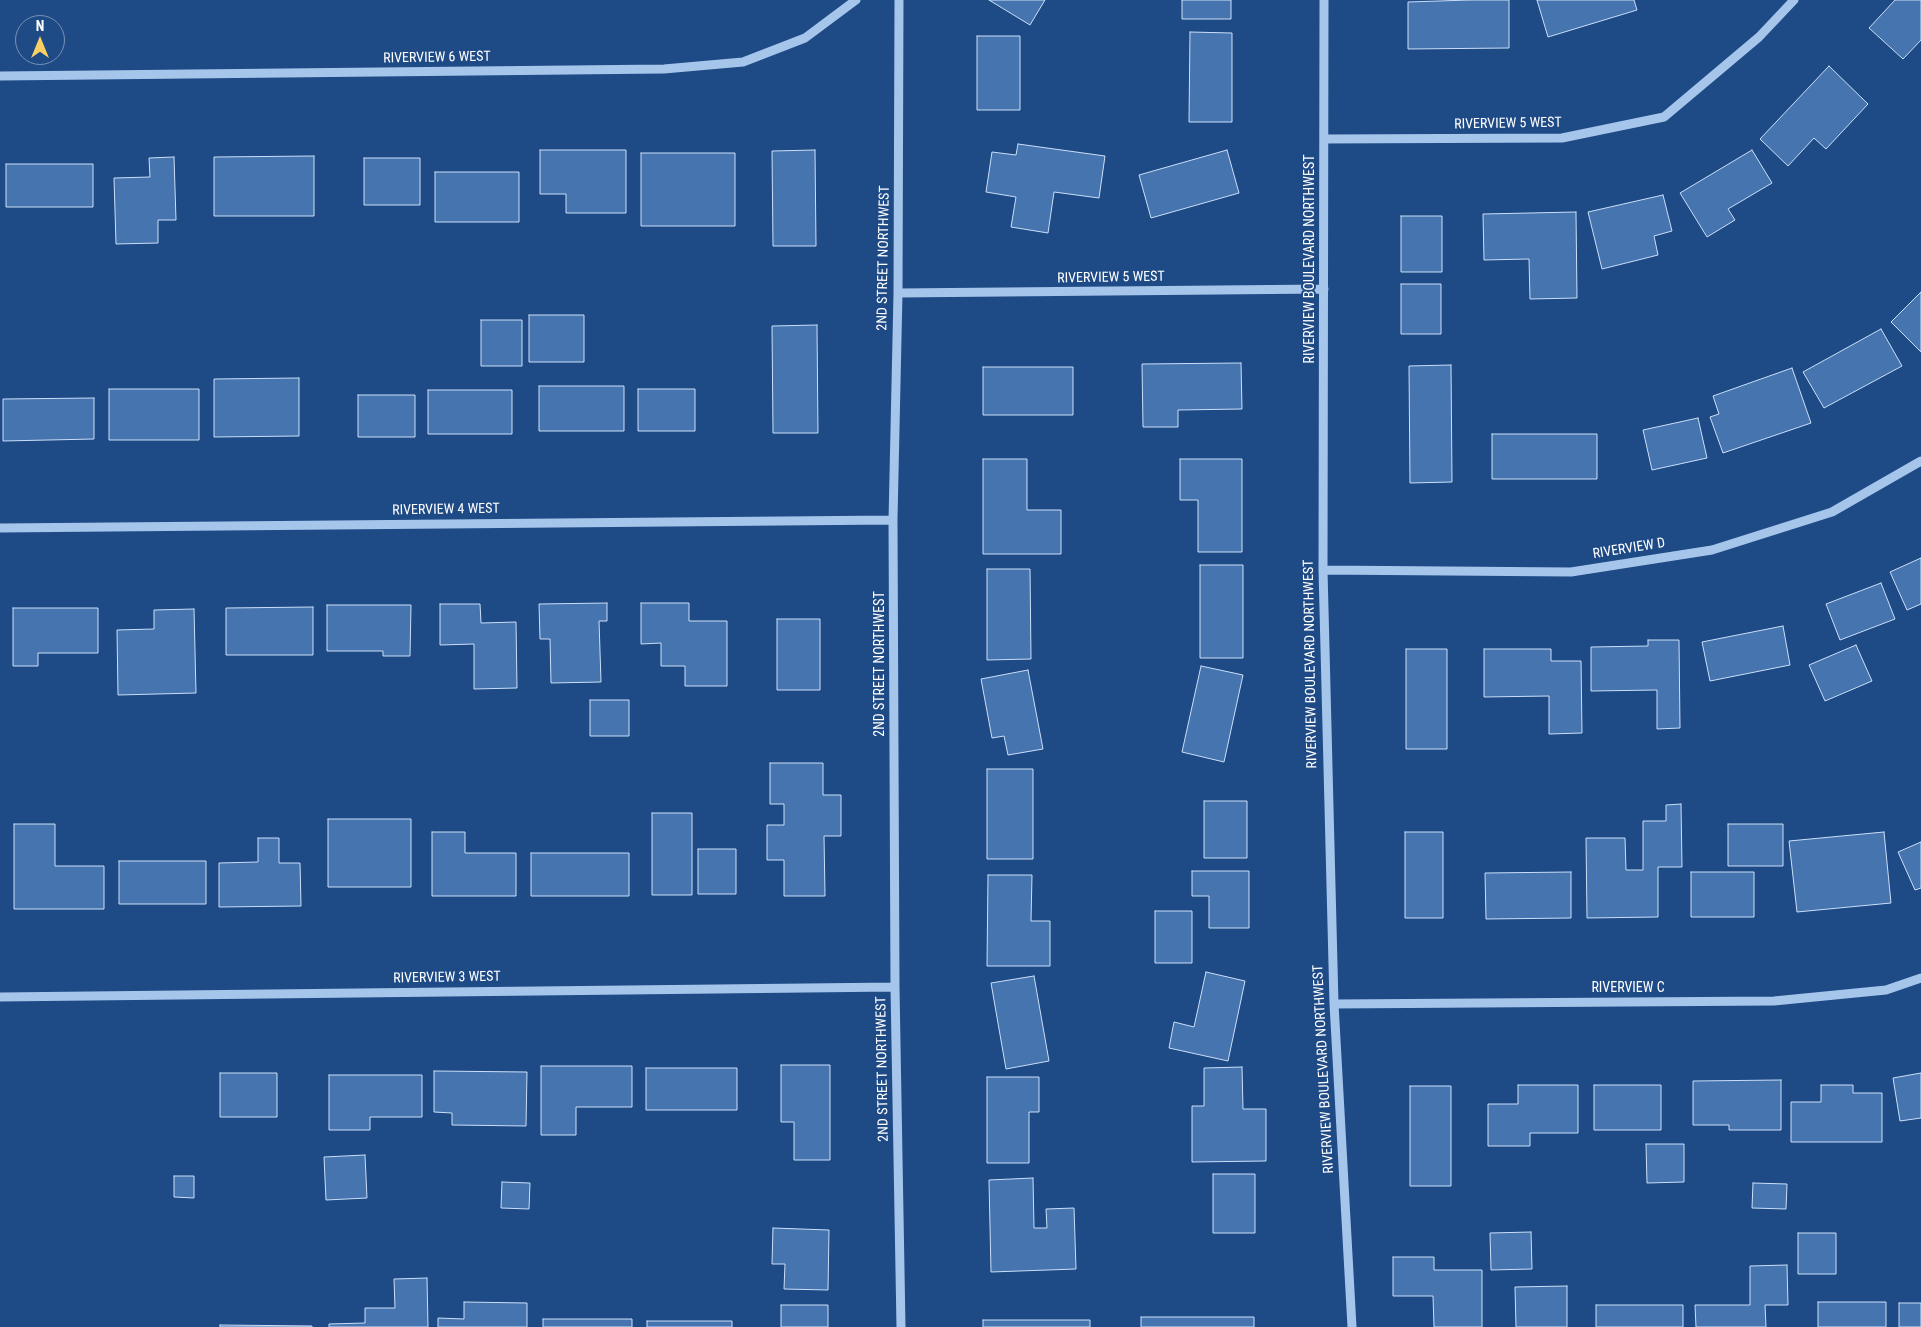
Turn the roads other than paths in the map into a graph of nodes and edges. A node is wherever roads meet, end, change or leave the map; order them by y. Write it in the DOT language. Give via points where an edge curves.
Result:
graph roads {
  1 [pos="856,0"];
  2 [pos="899,0"];
  3 [pos="1324,0"];
  4 [pos="1794,0"];
  5 [pos="0,76"];
  6 [pos="1325,139"];
  7 [pos="1324,289"];
  8 [pos="898,294"];
  9 [pos="1921,461"];
  10 [pos="893,520"];
  11 [pos="0,528"];
  12 [pos="1323,570"];
  13 [pos="1921,978"];
  14 [pos="895,987"];
  15 [pos="0,997"];
  16 [pos="1334,1004"];
  17 [pos="902,1327"];
  18 [pos="1352,1327"];
  1 -- 5 [label="street, RIVERVIEW 6 WEST" via="805,38 744,62 664,69"];
  2 -- 8 [label="street, 2ND STREET NORTHWEST"];
  3 -- 6 [label="street, RIVERVIEW BOULEVARD NORTHWEST"];
  4 -- 6 [label="street, RIVERVIEW 5 WEST" via="1759,36 1664,116 1562,138"];
  6 -- 7 [label="street, RIVERVIEW BOULEVARD NORTHWEST"];
  7 -- 8 [label="street, RIVERVIEW 5 WEST"];
  7 -- 12 [label="street, RIVERVIEW BOULEVARD NORTHWEST"];
  8 -- 10 [label="street, 2ND STREET NORTHWEST"];
  9 -- 12 [label="street, RIVERVIEW D" via="1832,512 1712,550 1571,572"];
  10 -- 11 [label="street, RIVERVIEW 4 WEST"];
  10 -- 14 [label="street, 2ND STREET NORTHWEST"];
  12 -- 16 [label="street, RIVERVIEW BOULEVARD NORTHWEST"];
  13 -- 16 [label="street, RIVERVIEW C" via="1886,990 1774,1001"];
  14 -- 15 [label="street, RIVERVIEW 3 WEST"];
  14 -- 17 [label="street, 2ND STREET NORTHWEST"];
  16 -- 18 [label="street, RIVERVIEW BOULEVARD NORTHWEST"];
}
